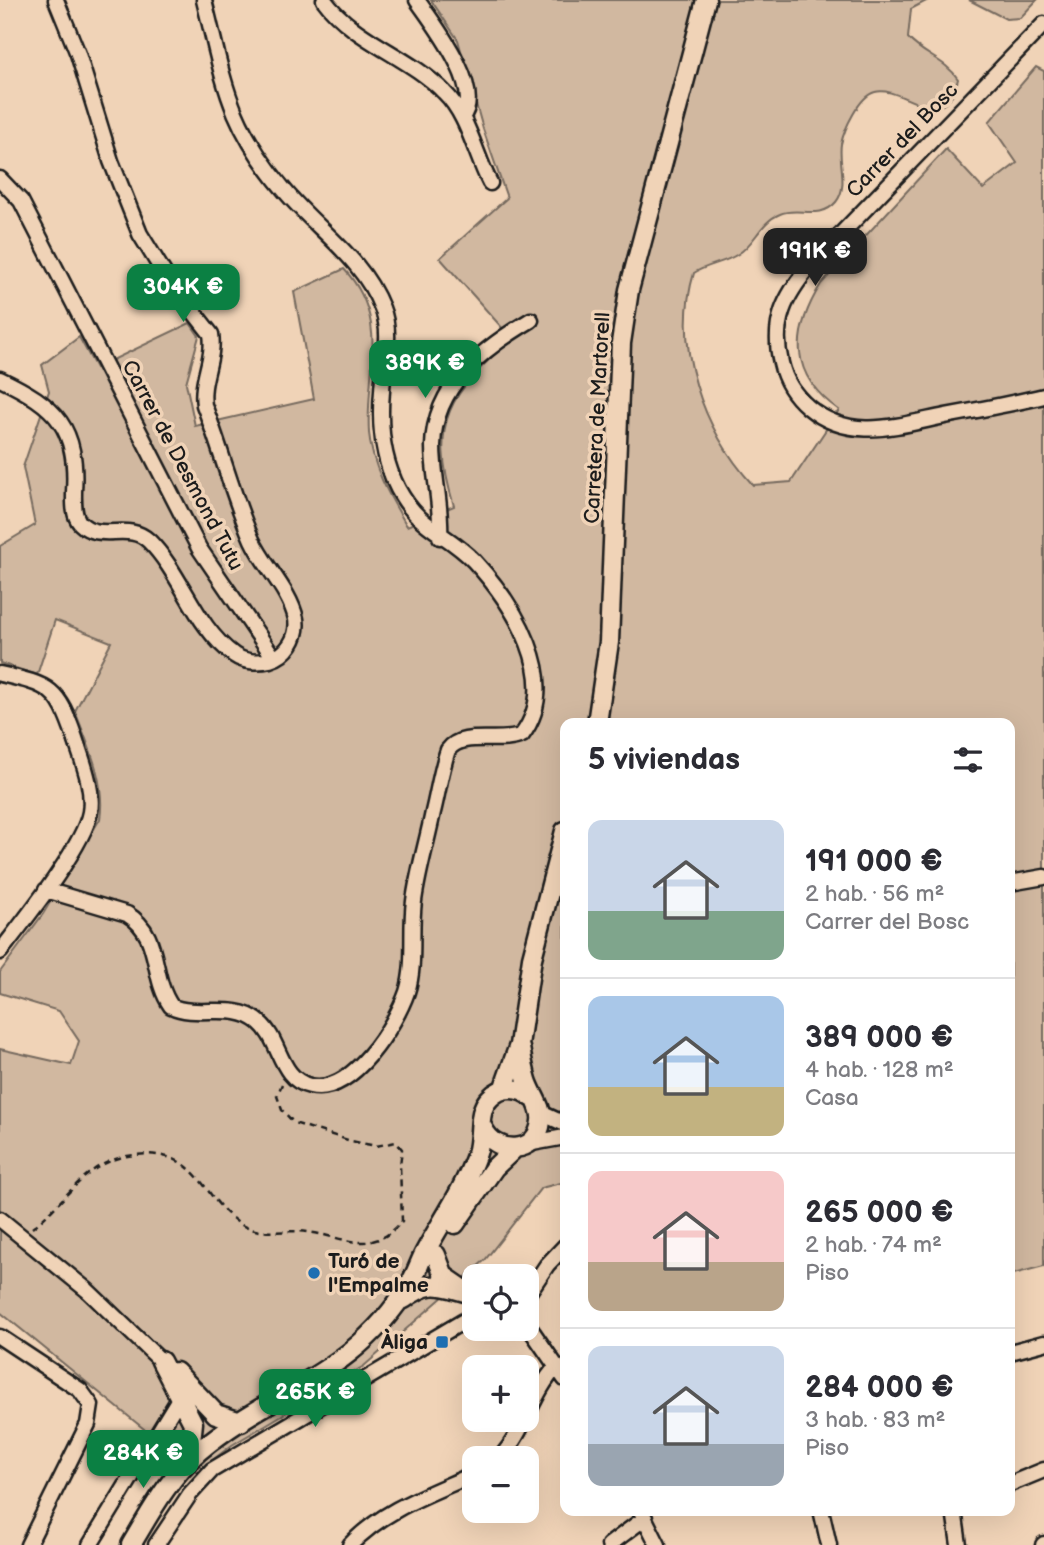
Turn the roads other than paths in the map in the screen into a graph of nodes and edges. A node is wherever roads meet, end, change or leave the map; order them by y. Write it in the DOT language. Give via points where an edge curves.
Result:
graph roads {
  1 [pos="56,0"];
  2 [pos="204,0"];
  3 [pos="324,0"];
  4 [pos="417,0"];
  5 [pos="706,0"];
  6 [pos="1044,24"];
  7 [pos="462,117"];
  8 [pos="0,179"];
  9 [pos="490,183"];
  10 [pos="531,320"];
  11 [pos="0,379"];
  12 [pos="1044,396"];
  13 [pos="440,537"];
  14 [pos="274,658"];
  15 [pos="0,674"];
  16 [pos="598,718"];
  17 [pos="560,850"];
  18 [pos="1044,877"];
  19 [pos="1015,882"];
  20 [pos="46,890"];
  21 [pos="0,953"];
  22 [pos="519,1045"];
  23 [pos="503,1090"];
  24 [pos="537,1105"];
  25 [pos="560,1121"];
  26 [pos="483,1128"];
  27 [pos="560,1138"];
  28 [pos="521,1147"];
  29 [pos="0,1219"];
  30 [pos="560,1251"];
  31 [pos="436,1255"];
  32 [pos="539,1277"];
  33 [pos="411,1283"];
  34 [pos="462,1288"];
  35 [pos="462,1291"];
  36 [pos="398,1303"];
  37 [pos="462,1322"];
  38 [pos="0,1337"];
  39 [pos="539,1341"];
  40 [pos="1044,1343"];
  41 [pos="1015,1351"];
  42 [pos="161,1361"];
  43 [pos="560,1372"];
  44 [pos="560,1373"];
  45 [pos="185,1392"];
  46 [pos="241,1422"];
  47 [pos="510,1446"];
  48 [pos="189,1460"];
  49 [pos="1044,1469"];
  50 [pos="462,1479"];
  51 [pos="1015,1482"];
  52 [pos="640,1516"];
  53 [pos="643,1516"];
  54 [pos="823,1516"];
  55 [pos="955,1516"];
  56 [pos="28,1545"];
  57 [pos="90,1545"];
  58 [pos="131,1545"];
  59 [pos="156,1545"];
  60 [pos="350,1545"];
  61 [pos="609,1545"];
  62 [pos="658,1545"];
  63 [pos="830,1545"];
  64 [pos="959,1545"];
  1 -- 14 [label="street" via="141,234 167,278 211,334 213,344 201,388 204,405 252,539 296,618 293,640"];
  2 -- 13 [label="street" via="223,86 243,134 296,205 354,260 381,305 387,333 381,415 386,457 412,512"];
  3 -- 7 [label="street" via="344,21 443,91"];
  4 -- 7 [label="street" via="463,75 469,100"];
  5 -- 16 [label="main road, Carretera de Martorell" via="629,290 621,343 609,642"];
  6 -- 12 [label="street, Carrer del Bosc" via="810,266 789,291 778,331 783,370 793,391 825,420 845,427 882,430"];
  7 -- 9 [label="street"];
  8 -- 14 [label="street, Carrer de Desmond Tutu" via="21,201 199,548"];
  10 -- 13 [label="street" via="475,357 443,401 433,445"];
  11 -- 14 [label="street" via="54,414 71,438 74,501 81,523 93,531 130,532 148,539 223,646 246,661"];
  13 -- 20 [label="street" via="472,560 504,600 527,638 537,673 529,723 522,735 461,741 448,750 414,902 408,985 386,1034 356,1069 324,1087 302,1084 290,1073 269,1032 255,1019 235,1012 171,1006 150,940 138,921"];
  15 -- 20 [label="street" via="43,685 56,694 86,779 90,814"];
  17 -- 22 [label="main road" via="532,958"];
  18 -- 19 [label="street"];
  20 -- 21 [label="street"];
  22 -- 23 [label="main road"];
  22 -- 24 [label="main road"];
  23 -- 24 [label="main road" via="522,1091"];
  23 -- 26 [label="main road" via="486,1102"];
  24 -- 25 [label="street"];
  24 -- 28 [label="main road" via="540,1129"];
  26 -- 28 [label="main road" via="495,1144"];
  26 -- 33 [label="main road" via="468,1177"];
  27 -- 28 [label="street"];
  28 -- 31 [label="main road" via="501,1159"];
  29 -- 42 [label="street" via="87,1290"];
  30 -- 32 [label="street"];
  31 -- 33 [label="main road"];
  31 -- 34 [label="main road" via="444,1276"];
  33 -- 36 [label="main road"];
  35 -- 36 [label="main road" via="428,1284"];
  36 -- 46 [label="main road" via="376,1332 341,1362"];
  37 -- 59 [label="street" via="212,1470"];
  38 -- 56 [label="street" via="80,1390 91,1405 88,1424"];
  39 -- 43 [label="street"];
  40 -- 41 [label="street"];
  42 -- 45 [label="main road"];
  44 -- 47 [label="street" via="546,1378"];
  45 -- 46 [label="main road" via="216,1414"];
  45 -- 48 [label="main road" via="193,1423"];
  45 -- 57 [label="street"];
  46 -- 48 [label="main road"];
  48 -- 58 [label="main road"];
  49 -- 51 [label="street"];
  50 -- 60 [label="street" via="376,1521"];
  52 -- 61 [label="street"];
  53 -- 62 [label="street"];
  54 -- 63 [label="street"];
  55 -- 64 [label="street"];
}
